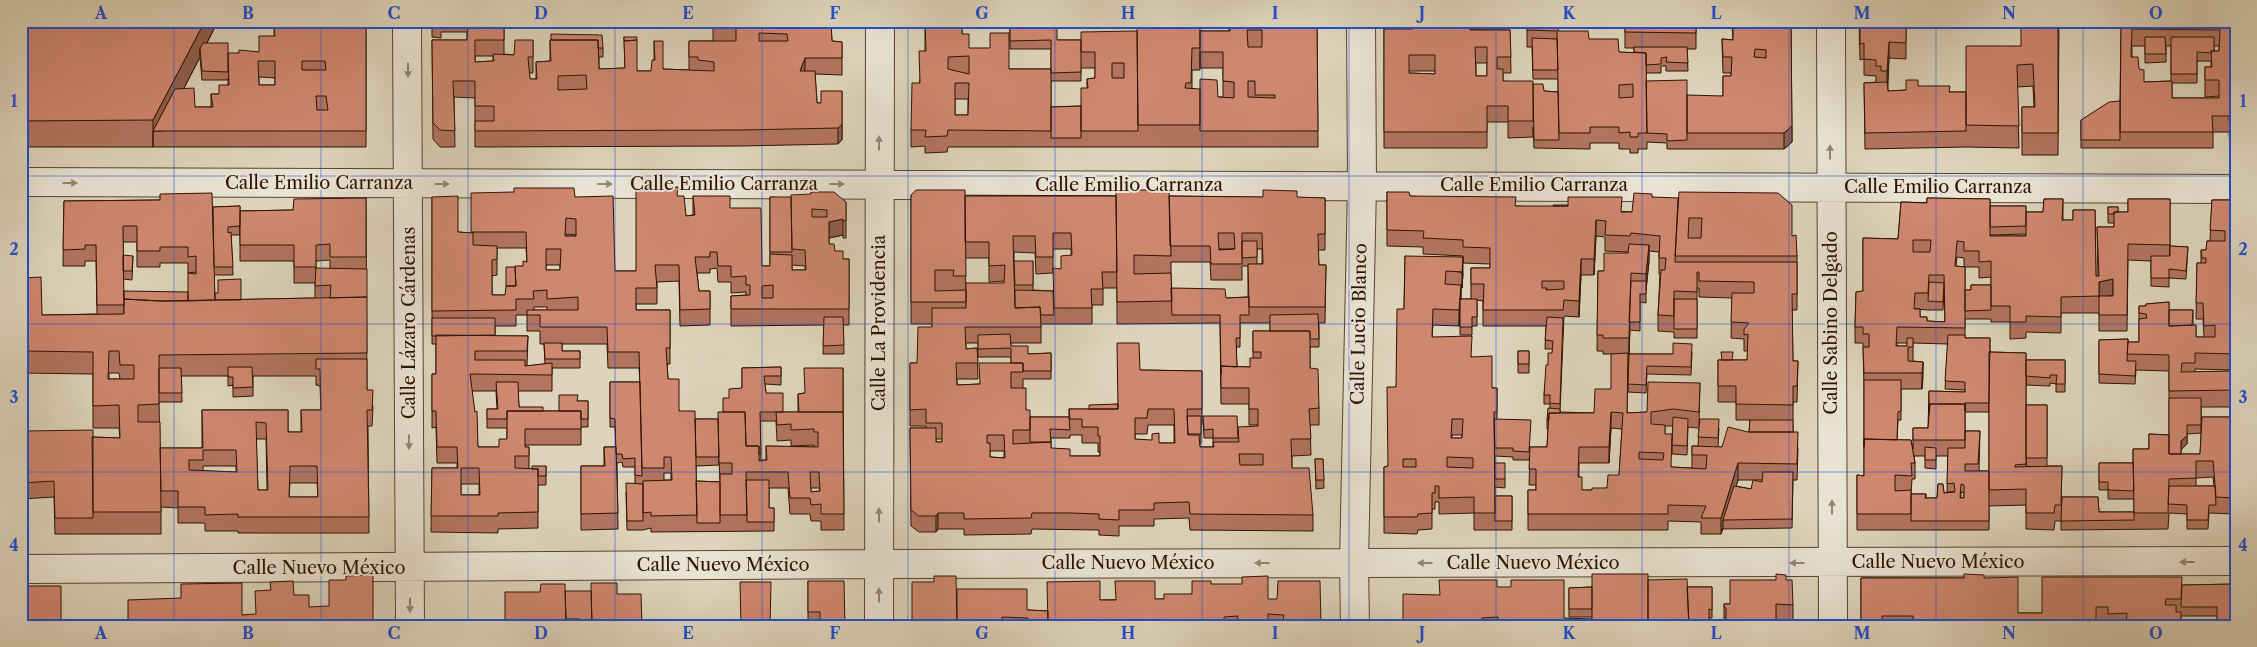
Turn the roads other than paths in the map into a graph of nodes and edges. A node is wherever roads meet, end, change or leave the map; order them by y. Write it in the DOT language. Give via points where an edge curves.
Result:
graph roads {
  1 [pos="408,21"];
  2 [pos="880,21"];
  3 [pos="1361,21"];
  4 [pos="1831,21"];
  5 [pos="21,182"];
  6 [pos="408,184"];
  7 [pos="879,184"];
  8 [pos="1362,184"];
  9 [pos="1830,187"];
  10 [pos="2236,189"];
  11 [pos="2236,561"];
  12 [pos="1354,563"];
  13 [pos="1832,563"];
  14 [pos="879,564"];
  15 [pos="410,568"];
  16 [pos="21,569"];
  17 [pos="410,626"];
  18 [pos="880,626"];
  19 [pos="1355,626"];
  20 [pos="1832,626"];
  1 -- 6 [label="street, Calle Lázaro Cárdenas, one-way"];
  7 -- 2 [label="street, Calle La Providencia, one-way"];
  3 -- 8 [label="street, Calle Lucio Blanco"];
  9 -- 4 [label="street, Calle Sabino Delgado, one-way"];
  5 -- 6 [label="street, Calle Emilio Carranza, one-way"];
  6 -- 7 [label="street, Calle Emilio Carranza, one-way"];
  6 -- 15 [label="street, Calle Lázaro Cárdenas, one-way"];
  7 -- 8 [label="street, Calle Emilio Carranza"];
  14 -- 7 [label="street, Calle La Providencia, one-way"];
  8 -- 9 [label="street, Calle Emilio Carranza"];
  8 -- 12 [label="street, Calle Lucio Blanco"];
  9 -- 10 [label="street, Calle Emilio Carranza"];
  13 -- 9 [label="street, Calle Sabino Delgado, one-way"];
  11 -- 13 [label="street, Calle Nuevo México, one-way"];
  13 -- 12 [label="street, Calle Nuevo México, one-way"];
  12 -- 14 [label="street, Calle Nuevo México, one-way"];
  12 -- 19 [label="street, Calle Lucio Blanco"];
  13 -- 20 [label="street, Calle Sabino Delgado"];
  14 -- 15 [label="street, Calle Nuevo México"];
  18 -- 14 [label="street, Calle La Providencia, one-way"];
  15 -- 16 [label="street, Calle Nuevo México"];
  15 -- 17 [label="street, Calle Lázaro Cárdenas, one-way"];
}
